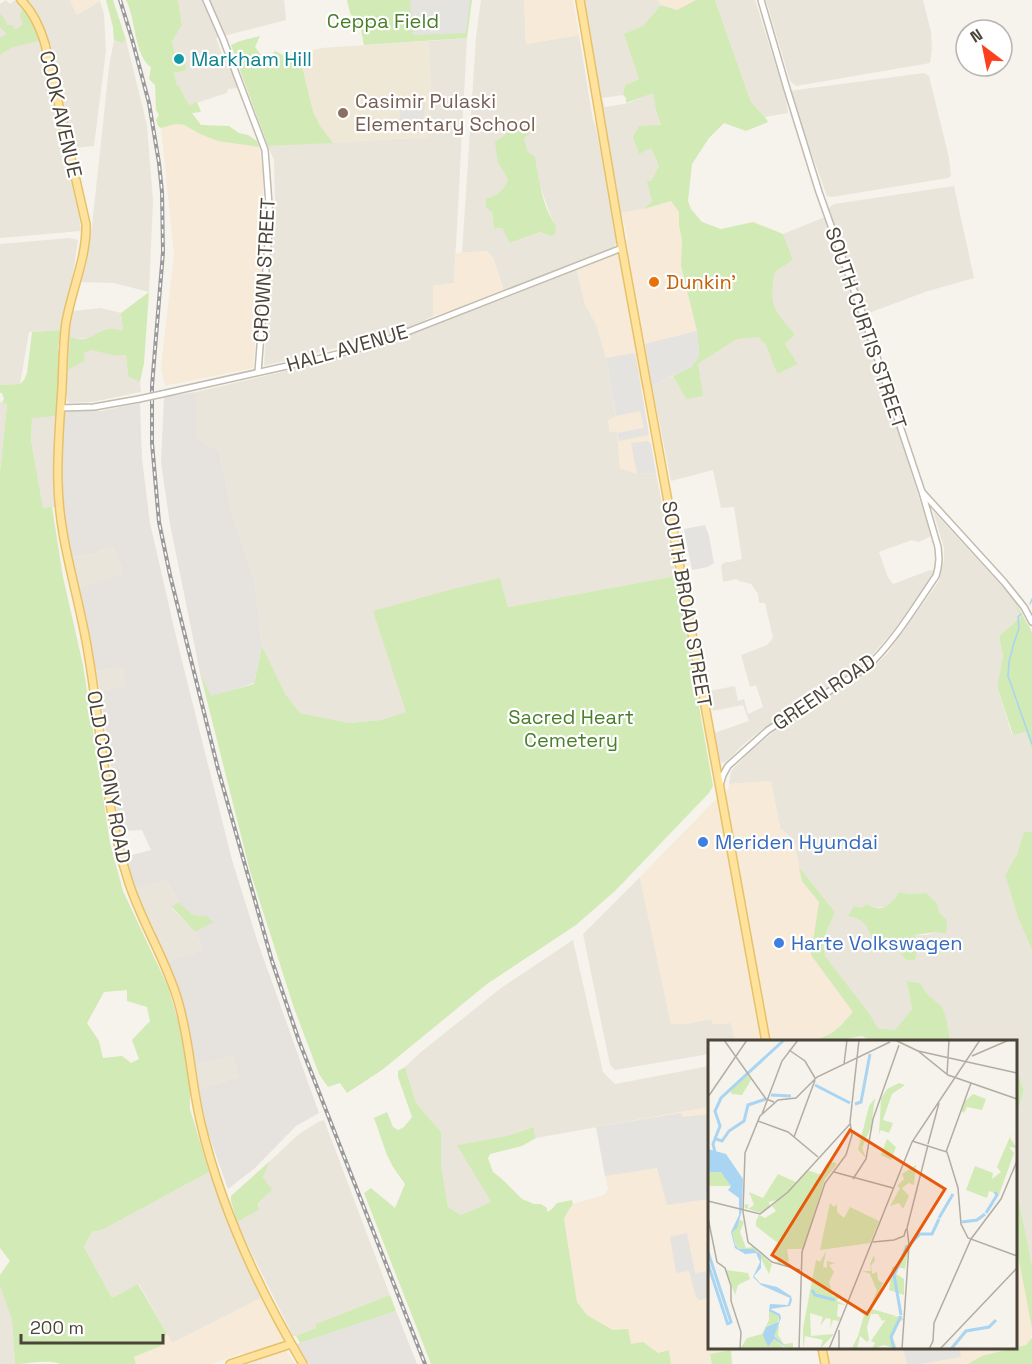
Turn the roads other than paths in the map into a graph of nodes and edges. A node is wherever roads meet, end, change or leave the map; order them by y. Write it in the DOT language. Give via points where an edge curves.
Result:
graph roads {
  1 [pos="21,0"];
  2 [pos="206,0"];
  3 [pos="580,0"];
  4 [pos="761,0"];
  5 [pos="87,234"];
  6 [pos="622,248"];
  7 [pos="258,372"];
  8 [pos="60,408"];
  9 [pos="922,492"];
  10 [pos="1032,622"];
  11 [pos="720,784"];
  12 [pos="766,1040"];
  13 [pos="291,1344"];
  14 [pos="822,1349"];
  15 [pos="230,1364"];
  16 [pos="303,1364"];
  17 [pos="825,1364"];
  1 -- 5 [label="main road, COOK AVENUE" via="38,23 45,44"];
  2 -- 7 [label="street, CROWN STREET" via="266,150 270,218"];
  3 -- 6 [label="main road, SOUTH BROAD STREET"];
  4 -- 9 [label="street, SOUTH CURTIS STREET" via="819,192"];
  5 -- 8 [label="main road, OLD COLONY ROAD" via="66,325"];
  6 -- 7 [label="street, HALL AVENUE" via="379,343"];
  6 -- 11 [label="main road, SOUTH BROAD STREET"];
  7 -- 8 [label="street, HALL AVENUE, bridge" via="139,399"];
  8 -- 13 [label="main road, OLD COLONY ROAD" via="61,523 85,635 122,859 133,896 179,1004 201,1122 218,1181 246,1251"];
  9 -- 10 [label="street, SOUTH CURTIS STREET" via="1004,582"];
  9 -- 11 [label="street, GREEN ROAD" via="938,547 936,576 874,661 768,730 728,766"];
  11 -- 12 [label="main road, SOUTH BROAD STREET"];
  13 -- 15 [label="main road"];
  13 -- 16 [label="main road, OLD COLONY ROAD"];
  14 -- 17 [label="main road"];
}
